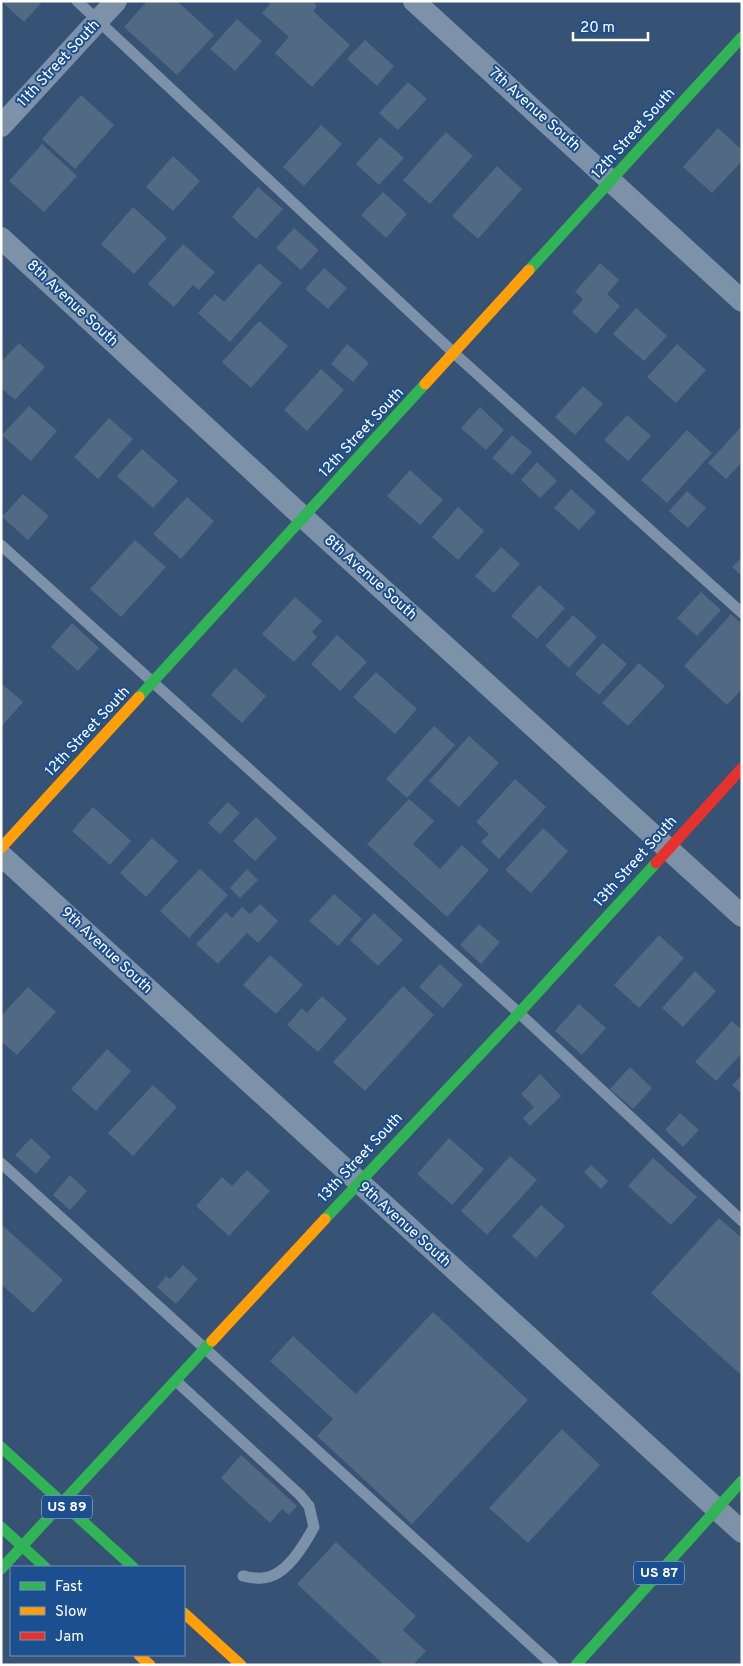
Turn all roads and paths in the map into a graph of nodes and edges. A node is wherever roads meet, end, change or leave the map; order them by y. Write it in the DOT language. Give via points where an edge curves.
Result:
graph roads {
  1 [pos="77,1"];
  2 [pos="116,1"];
  3 [pos="414,1"];
  4 [pos="98,21"];
  5 [pos="742,37"];
  6 [pos="1,126"];
  7 [pos="612,181"];
  8 [pos="1,238"];
  9 [pos="742,301"];
  10 [pos="455,354"];
  11 [pos="304,518"];
  12 [pos="1,545"];
  13 [pos="742,612"];
  14 [pos="153,682"];
  15 [pos="742,768"];
  16 [pos="1,848"];
  17 [pos="668,849"];
  18 [pos="1,855"];
  19 [pos="742,916"];
  20 [pos="519,1013"];
  21 [pos="1,1163"];
  22 [pos="358,1182"];
  23 [pos="742,1221"];
  24 [pos="206,1350"];
  25 [pos="176,1381"];
  26 [pos="1,1447"];
  27 [pos="742,1482"];
  28 [pos="62,1503"];
  29 [pos="717,1510"];
  30 [pos="1,1527"];
  31 [pos="742,1532"];
  32 [pos="22,1546"];
  33 [pos="44,1566"];
  34 [pos="132,1566"];
  35 [pos="1,1569"];
  36 [pos="242,1576"];
  37 [pos="185,1614"];
  38 [pos="140,1656"];
  39 [pos="150,1665"];
  40 [pos="241,1665"];
  41 [pos="553,1665"];
  42 [pos="576,1665"];
  1 -- 4 [label="lane"];
  2 -- 4 [label="street, 11th Street South"];
  3 -- 7 [label="street, 7th Avenue South"];
  4 -- 6 [label="street, 11th Street South"];
  4 -- 10 [label="lane"];
  5 -- 7 [label="main road, 12th Street South"];
  7 -- 9 [label="street, 7th Avenue South"];
  7 -- 10 [label="main road, 12th Street South"];
  8 -- 11 [label="street, 8th Avenue South"];
  10 -- 11 [label="main road, 12th Street South"];
  10 -- 13 [label="lane"];
  11 -- 14 [label="main road, 12th Street South"];
  11 -- 17 [label="street, 8th Avenue South"];
  12 -- 14 [label="lane"];
  14 -- 16 [label="main road, 12th Street South"];
  14 -- 20 [label="lane"];
  15 -- 17 [label="main road, 13th Street South"];
  17 -- 19 [label="street, 8th Avenue South"];
  17 -- 20 [label="main road, 13th Street South"];
  18 -- 22 [label="street, 9th Avenue South"];
  20 -- 22 [label="main road, 13th Street South"];
  20 -- 23 [label="lane"];
  21 -- 24 [label="lane"];
  22 -- 24 [label="main road, 13th Street South"];
  22 -- 29 [label="street, 9th Avenue South"];
  24 -- 25 [label="main road, 13th Street South"];
  24 -- 41 [label="lane"];
  25 -- 28 [label="main road, 13th Street South"];
  25 -- 36 [label="lane" via="300,1494 309,1506 314,1526 305,1544 281,1571 264,1578"];
  26 -- 28 [label="main road, US 89"];
  27 -- 29 [label="main road, US 87"];
  28 -- 32 [label="main road, 13th Street South"];
  28 -- 34 [label="main road, US 89"];
  29 -- 31 [label="street, 9th Avenue South"];
  29 -- 42 [label="main road, US 87"];
  30 -- 32 [label="main road"];
  32 -- 33 [label="main road"];
  32 -- 35 [label="main road, 13th Street South"];
  37 -- 40 [label="main road"];
  38 -- 39 [label="main road"];
}
